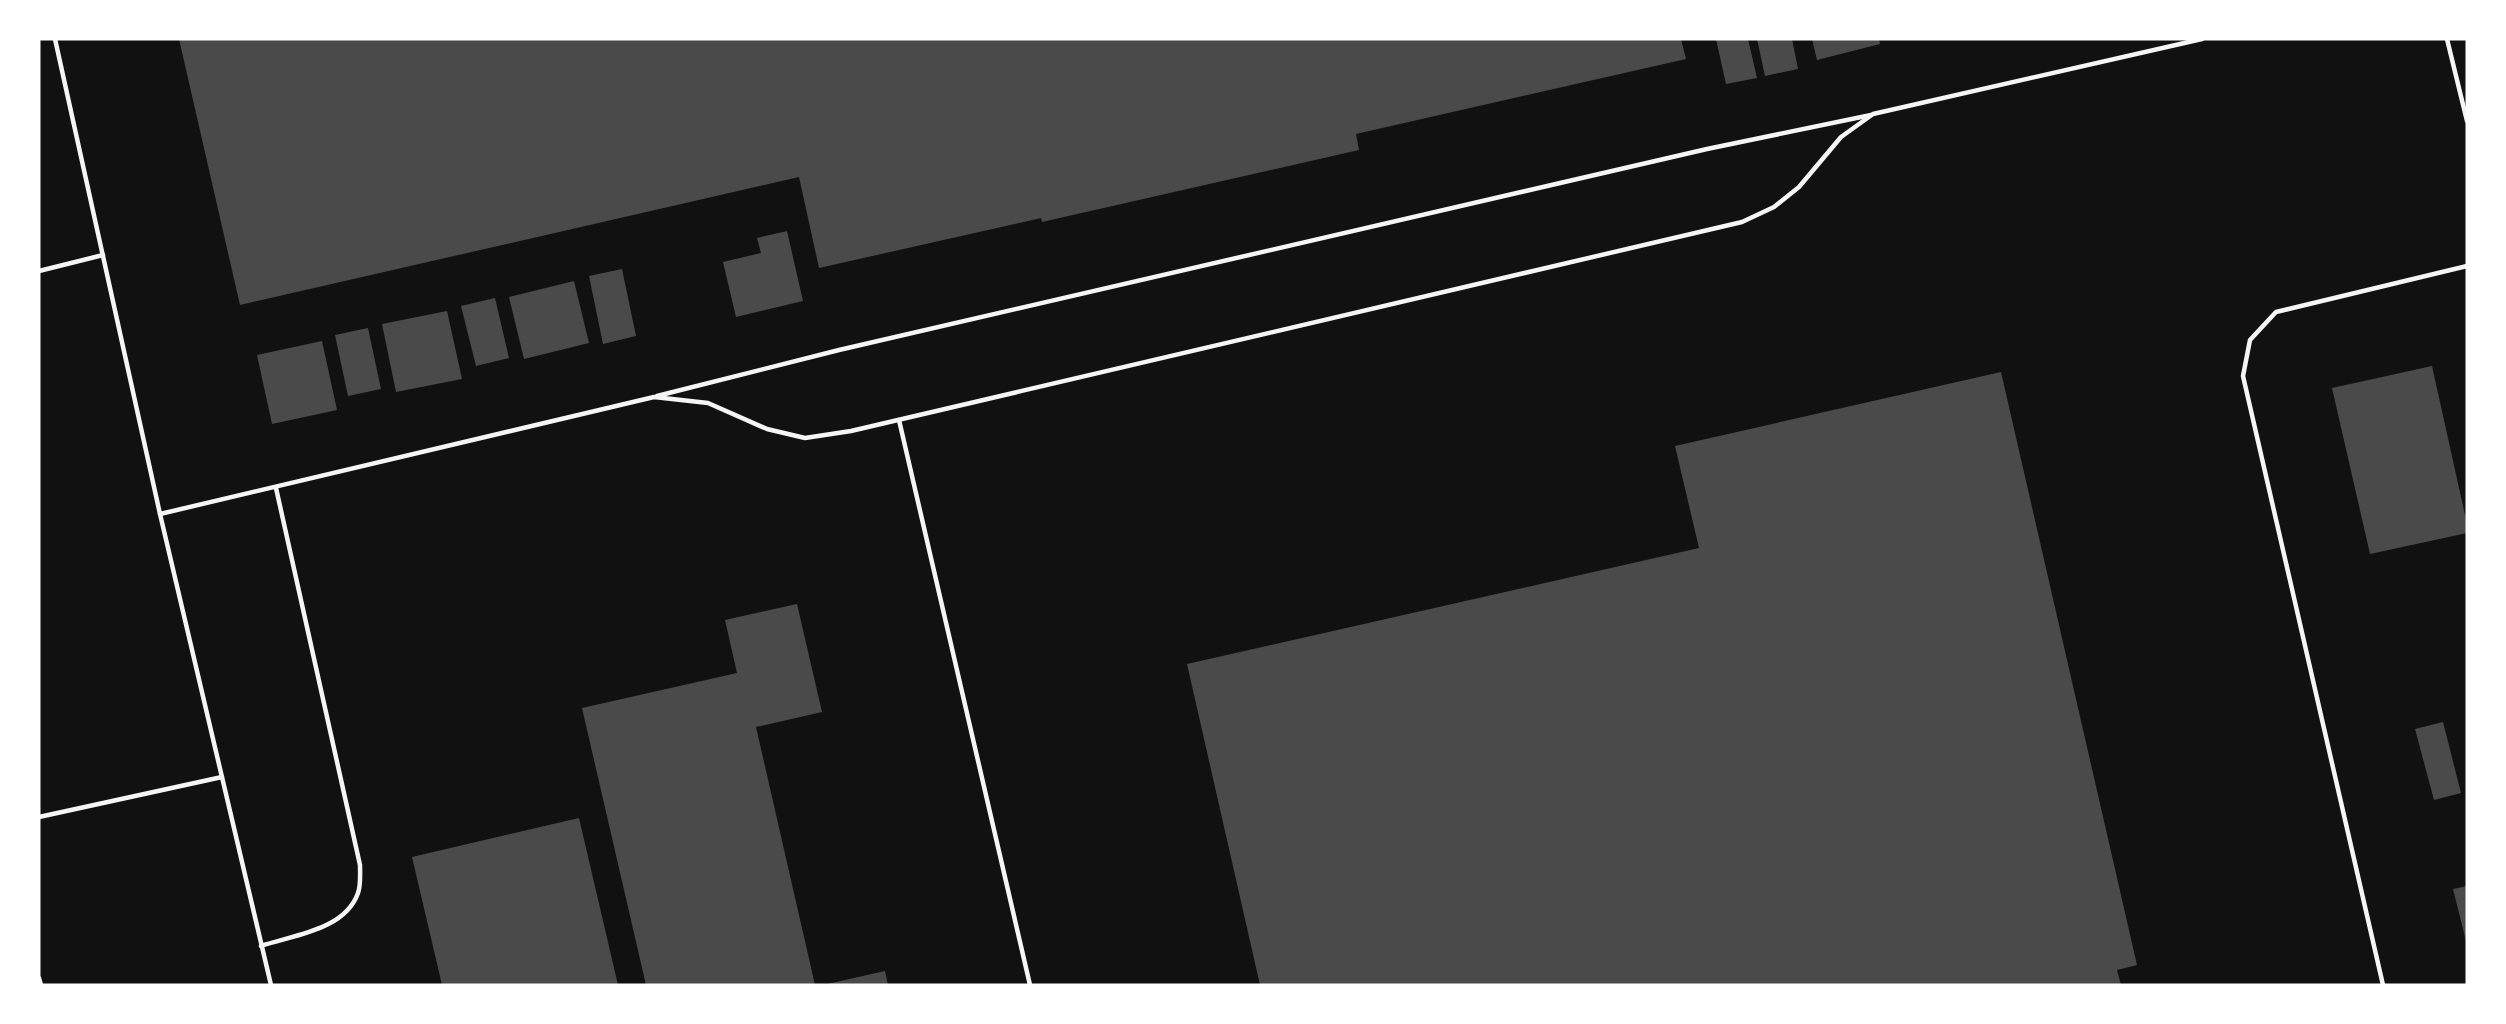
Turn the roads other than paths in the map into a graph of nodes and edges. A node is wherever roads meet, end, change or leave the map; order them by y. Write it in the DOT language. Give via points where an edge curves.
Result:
graph roads {
  1 [pos="55,39"];
  2 [pos="2202,39"];
  3 [pos="2447,39"];
  4 [pos="1873,114"];
  5 [pos="2467,121"];
  6 [pos="103,255"];
  7 [pos="2467,266"];
  8 [pos="39,271"];
  9 [pos="654,397"];
  10 [pos="898,420"];
  11 [pos="276,488"];
  12 [pos="160,514"];
  13 [pos="222,777"];
  14 [pos="39,817"];
  15 [pos="261,946"];
  16 [pos="39,978"];
  17 [pos="41,985"];
  18 [pos="271,985"];
  19 [pos="1030,985"];
  20 [pos="2383,985"];
  1 -- 6 [label="lane"];
  2 -- 4 [label="lane"];
  3 -- 5 [label="lane"];
  4 -- 9 [label="lane" via="1707,148 839,350"];
  4 -- 10 [label="lane" via="1841,137 1799,187 1774,207 1742,222"];
  6 -- 8 [label="lane"];
  6 -- 12 [label="lane"];
  7 -- 20 [label="lane" via="2276,312 2250,340 2243,376"];
  9 -- 10 [label="lane" via="708,403 767,429 805,438"];
  9 -- 11 [label="lane"];
  10 -- 19 [label="lane"];
  11 -- 12 [label="lane"];
  11 -- 15 [label="lane" via="360,865 359,892 348,911 333,923"];
  12 -- 13 [label="lane"];
  13 -- 14 [label="lane"];
  13 -- 15 [label="lane"];
  15 -- 18 [label="lane"];
  16 -- 17 [label="lane"];
}
